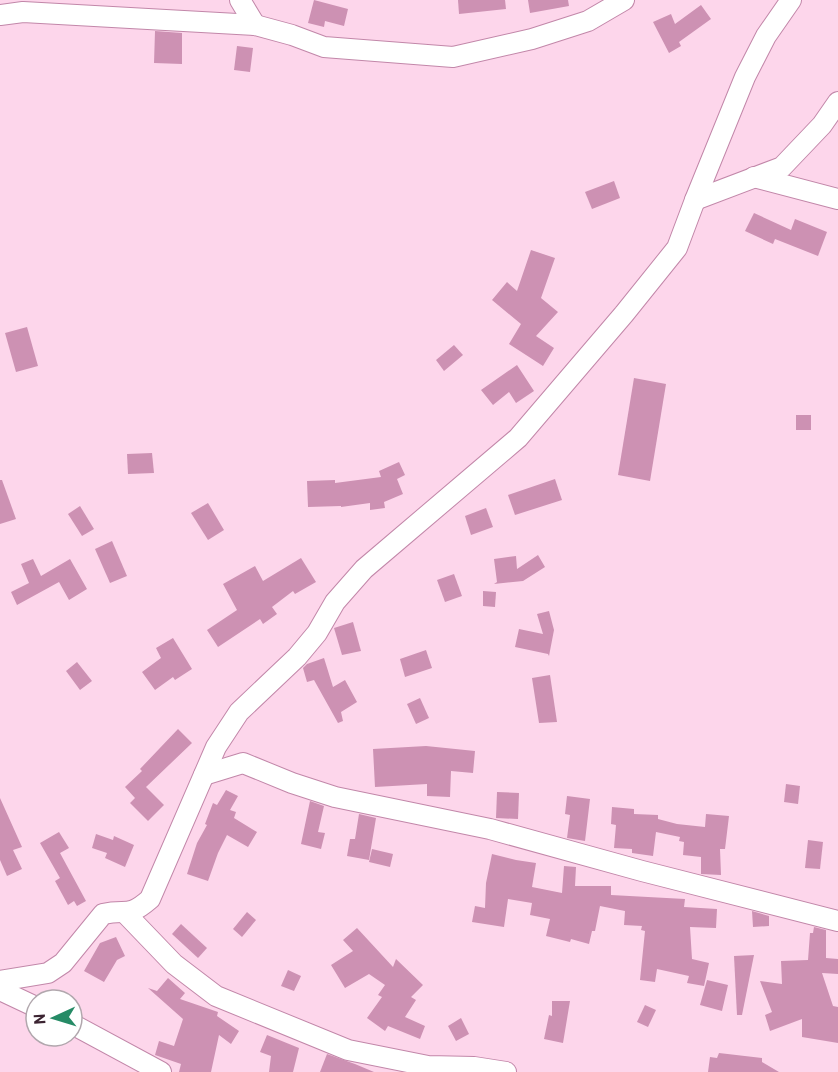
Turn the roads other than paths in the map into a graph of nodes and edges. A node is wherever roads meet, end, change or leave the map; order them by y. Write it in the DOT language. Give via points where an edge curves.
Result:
graph roads {
  1 [pos="240,0"];
  2 [pos="624,0"];
  3 [pos="791,0"];
  4 [pos="0,15"];
  5 [pos="255,25"];
  6 [pos="838,102"];
  7 [pos="754,177"];
  8 [pos="838,199"];
  9 [pos="695,200"];
  10 [pos="204,775"];
  11 [pos="125,913"];
  12 [pos="838,921"];
  13 [pos="0,981"];
  14 [pos="0,990"];
  15 [pos="24,1001"];
  16 [pos="84,1030"];
  17 [pos="428,1069"];
  18 [pos="161,1072"];
  19 [pos="506,1072"];
  1 -- 5 [label="street"];
  2 -- 5 [label="street" via="588,21 453,57 324,47"];
  3 -- 9 [label="street" via="766,36 745,78"];
  4 -- 5 [label="street" via="23,12"];
  6 -- 7 [label="street" via="782,167"];
  7 -- 8 [label="street"];
  7 -- 9 [label="street"];
  9 -- 10 [label="street" via="677,248 624,314 518,438 364,569 335,602 297,657 239,712 216,747"];
  10 -- 11 [label="street" via="150,899"];
  10 -- 12 [label="street" via="243,763 335,797 490,829"];
  11 -- 13 [label="street" via="103,914 63,963 48,973"];
  11 -- 17 [label="street" via="174,964 216,996 348,1050"];
  14 -- 15 [label="street"];
  16 -- 18 [label="street"];
  17 -- 19 [label="street" via="474,1067"];
}
